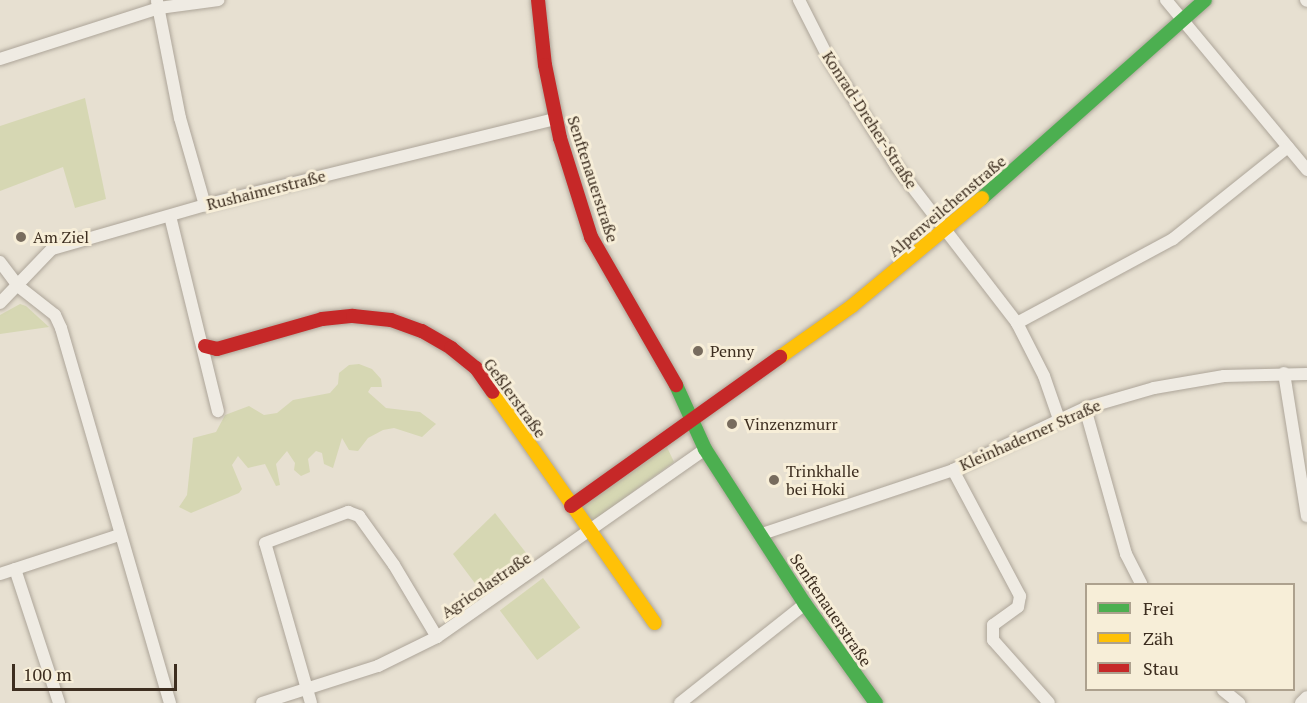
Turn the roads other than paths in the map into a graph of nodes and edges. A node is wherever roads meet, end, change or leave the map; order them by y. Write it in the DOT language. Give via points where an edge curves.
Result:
graph roads {
  1 [pos="218,0"];
  2 [pos="538,0"];
  3 [pos="800,0"];
  4 [pos="1166,0"];
  5 [pos="1205,0"];
  6 [pos="158,4"];
  7 [pos="1184,19"];
  8 [pos="0,59"];
  9 [pos="555,119"];
  10 [pos="1288,147"];
  11 [pos="1307,170"];
  12 [pos="205,205"];
  13 [pos="170,216"];
  14 [pos="946,230"];
  15 [pos="0,262"];
  16 [pos="18,286"];
  17 [pos="0,303"];
  18 [pos="1017,323"];
  19 [pos="205,346"];
  20 [pos="1284,373"];
  21 [pos="1307,374"];
  22 [pos="1085,408"];
  23 [pos="218,411"];
  24 [pos="693,417"];
  25 [pos="1059,419"];
  26 [pos="705,449"];
  27 [pos="953,470"];
  28 [pos="571,506"];
  29 [pos="1307,516"];
  30 [pos="590,534"];
  31 [pos="762,534"];
  32 [pos="119,535"];
  33 [pos="15,569"];
  34 [pos="0,574"];
  35 [pos="1140,583"];
  36 [pos="805,604"];
  37 [pos="655,623"];
  38 [pos="437,638"];
  39 [pos="305,690"];
  40 [pos="1224,691"];
  41 [pos="1307,697"];
  42 [pos="59,703"];
  43 [pos="170,703"];
  44 [pos="262,703"];
  45 [pos="311,703"];
  46 [pos="680,703"];
  47 [pos="876,703"];
  48 [pos="1049,703"];
  49 [pos="1239,703"];
  50 [pos="1301,703"];
  1 -- 6 [label="street"];
  2 -- 9 [label="street, Senftenauerstraße"];
  3 -- 14 [label="street, Konrad-Dreher-Straße" via="859,110"];
  4 -- 7 [label="street"];
  5 -- 7 [label="street, Alpenveilchenstraße"];
  6 -- 8 [label="street"];
  6 -- 12 [label="street" via="180,118"];
  7 -- 10 [label="street"];
  7 -- 14 [label="street, Alpenveilchenstraße"];
  9 -- 12 [label="street, Rushaimerstraße"];
  9 -- 24 [label="street, Senftenauerstraße" via="591,237 627,307"];
  10 -- 11 [label="street"];
  10 -- 18 [label="street" via="1173,239"];
  12 -- 13 [label="street, Rushaimerstraße"];
  13 -- 16 [label="street, Rushaimerstraße" via="52,249"];
  13 -- 19 [label="street"];
  14 -- 18 [label="street, Konrad-Dreher-Straße"];
  14 -- 24 [label="street, Alpenveilchenstraße" via="852,306"];
  15 -- 16 [label="street"];
  16 -- 17 [label="street, Rushaimerstraße"];
  16 -- 32 [label="street" via="55,315 61,328"];
  18 -- 25 [label="street, Konrad-Dreher-Straße" via="1044,376"];
  19 -- 23 [label="street"];
  19 -- 28 [label="street, Geßlerstraße" via="218,349 322,319 353,316 391,320 422,331 476,368"];
  20 -- 21 [label="street, Kleinhaderner Straße"];
  20 -- 22 [label="street, Kleinhaderner Straße" via="1224,376 1154,388"];
  20 -- 29 [label="street"];
  22 -- 25 [label="street, Kleinhaderner Straße"];
  22 -- 35 [label="street" via="1126,554"];
  24 -- 26 [label="street, Senftenauerstraße"];
  24 -- 28 [label="street"];
  25 -- 27 [label="street, Kleinhaderner Straße"];
  26 -- 30 [label="street, Agricolastraße"];
  26 -- 31 [label="street, Senftenauerstraße"];
  27 -- 31 [label="street, Kleinhaderner Straße"];
  27 -- 48 [label="street" via="1020,596 1018,607 993,625 993,640"];
  28 -- 30 [label="street, Geßlerstraße"];
  30 -- 37 [label="street, Geßlerstraße"];
  30 -- 38 [label="street, Agricolastraße"];
  31 -- 36 [label="street, Senftenauerstraße"];
  32 -- 33 [label="street"];
  32 -- 43 [label="street"];
  33 -- 34 [label="street"];
  33 -- 42 [label="street"];
  36 -- 46 [label="street"];
  36 -- 47 [label="street, Senftenauerstraße"];
  38 -- 39 [label="street, Agricolastraße" via="378,666"];
  38 -- 39 [label="street" via="394,565 359,516 348,512 265,543"];
  39 -- 44 [label="street, Agricolastraße"];
  39 -- 45 [label="street"];
  40 -- 49 [label="street"];
  41 -- 50 [label="street"];
}
